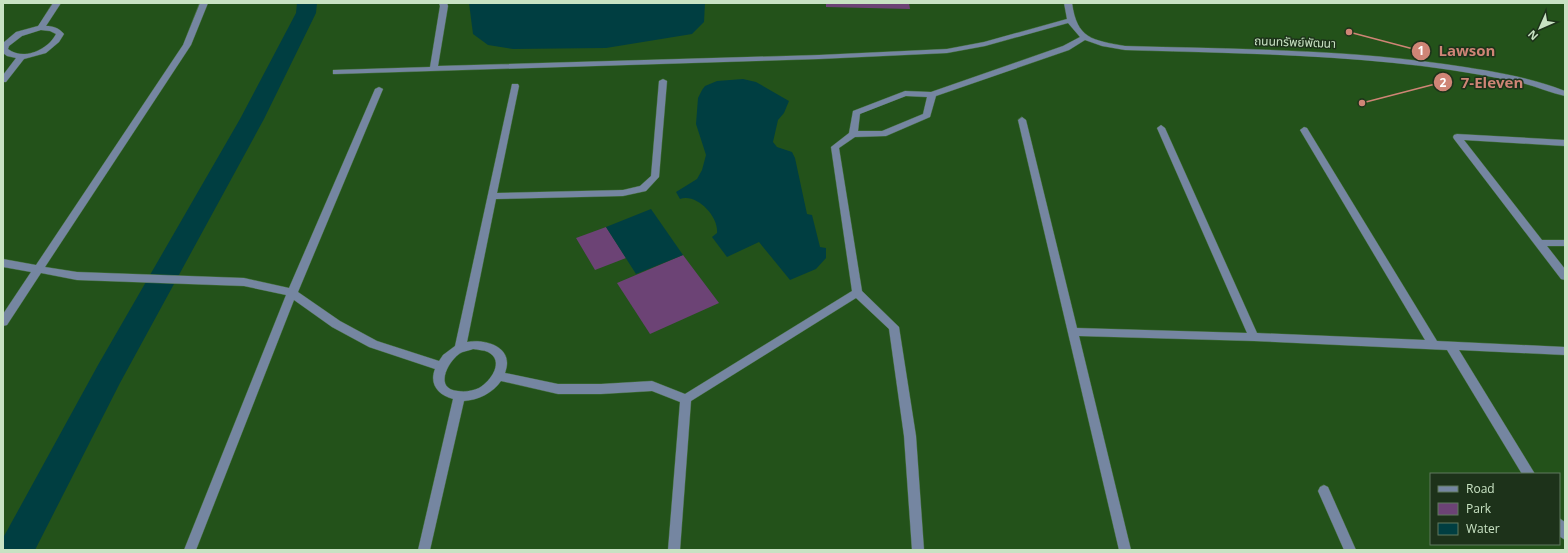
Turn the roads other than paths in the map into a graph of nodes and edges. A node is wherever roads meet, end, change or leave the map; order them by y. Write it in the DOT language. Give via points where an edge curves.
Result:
graph roads {
  1 [pos="57,3"];
  2 [pos="204,3"];
  3 [pos="443,3"];
  4 [pos="1068,3"];
  5 [pos="1072,20"];
  6 [pos="41,28"];
  7 [pos="1085,37"];
  8 [pos="4,45"];
  9 [pos="21,57"];
  10 [pos="434,68"];
  11 [pos="336,72"];
  12 [pos="3,80"];
  13 [pos="663,81"];
  14 [pos="515,86"];
  15 [pos="379,89"];
  16 [pos="1565,94"];
  17 [pos="932,95"];
  18 [pos="1022,120"];
  19 [pos="1161,128"];
  20 [pos="1304,130"];
  21 [pos="854,134"];
  22 [pos="1565,143"];
  23 [pos="493,196"];
  24 [pos="1539,243"];
  25 [pos="1565,243"];
  26 [pos="3,263"];
  27 [pos="38,269"];
  28 [pos="1565,276"];
  29 [pos="292,293"];
  30 [pos="857,293"];
  31 [pos="3,322"];
  32 [pos="1073,332"];
  33 [pos="1254,336"];
  34 [pos="1434,346"];
  35 [pos="1451,346"];
  36 [pos="460,348"];
  37 [pos="1565,351"];
  38 [pos="440,366"];
  39 [pos="500,376"];
  40 [pos="459,396"];
  41 [pos="686,399"];
  42 [pos="1528,473"];
  43 [pos="1324,491"];
  44 [pos="190,550"];
  45 [pos="424,550"];
  46 [pos="674,550"];
  47 [pos="918,550"];
  48 [pos="1125,550"];
  49 [pos="1350,550"];
  1 -- 6 [label="street"];
  2 -- 27 [label="street" via="187,45"];
  3 -- 10 [label="street"];
  4 -- 5 [label="street, ถนนทรัพย์พัฒนา"];
  5 -- 7 [label="street, ถนนทรัพย์พัฒนา" via="1074,27"];
  5 -- 10 [label="street" via="986,44 947,51"];
  6 -- 8 [label="street" via="19,34"];
  6 -- 9 [label="street" via="57,31 60,34 58,39 42,51"];
  7 -- 16 [label="street, ถนนทรัพย์พัฒนา" via="1125,48 1368,57 1412,61 1518,80"];
  7 -- 17 [label="street" via="1066,48"];
  8 -- 9 [label="street" via="7,54"];
  9 -- 12 [label="street"];
  10 -- 11 [label="street"];
  13 -- 23 [label="street" via="655,177 643,189 623,193"];
  14 -- 23 [label="street"];
  15 -- 29 [label="street"];
  17 -- 21 [label="street" via="927,114 883,134"];
  17 -- 21 [label="street" via="905,93 856,113"];
  18 -- 32 [label="street"];
  19 -- 33 [label="street"];
  20 -- 34 [label="street"];
  21 -- 30 [label="street" via="835,147"];
  22 -- 24 [label="street" via="1457,137"];
  23 -- 36 [label="street"];
  24 -- 25 [label="street"];
  24 -- 28 [label="street"];
  26 -- 27 [label="street"];
  27 -- 29 [label="street" via="76,276 244,282"];
  27 -- 31 [label="street"];
  29 -- 38 [label="street" via="336,324 373,344"];
  29 -- 44 [label="street"];
  30 -- 41 [label="street"];
  30 -- 47 [label="street" via="894,327 910,436"];
  32 -- 33 [label="street"];
  32 -- 48 [label="street"];
  33 -- 34 [label="street"];
  34 -- 35 [label="street"];
  35 -- 37 [label="street"];
  35 -- 42 [label="street"];
  36 -- 38 [label="street"];
  36 -- 39 [label="street" via="483,345 498,352 503,368"];
  38 -- 40 [label="street" via="438,377 441,387 450,394"];
  39 -- 40 [label="street" via="478,393"];
  39 -- 41 [label="street" via="558,389 652,386"];
  40 -- 45 [label="street"];
  41 -- 46 [label="street"];
  43 -- 49 [label="street"];
}
